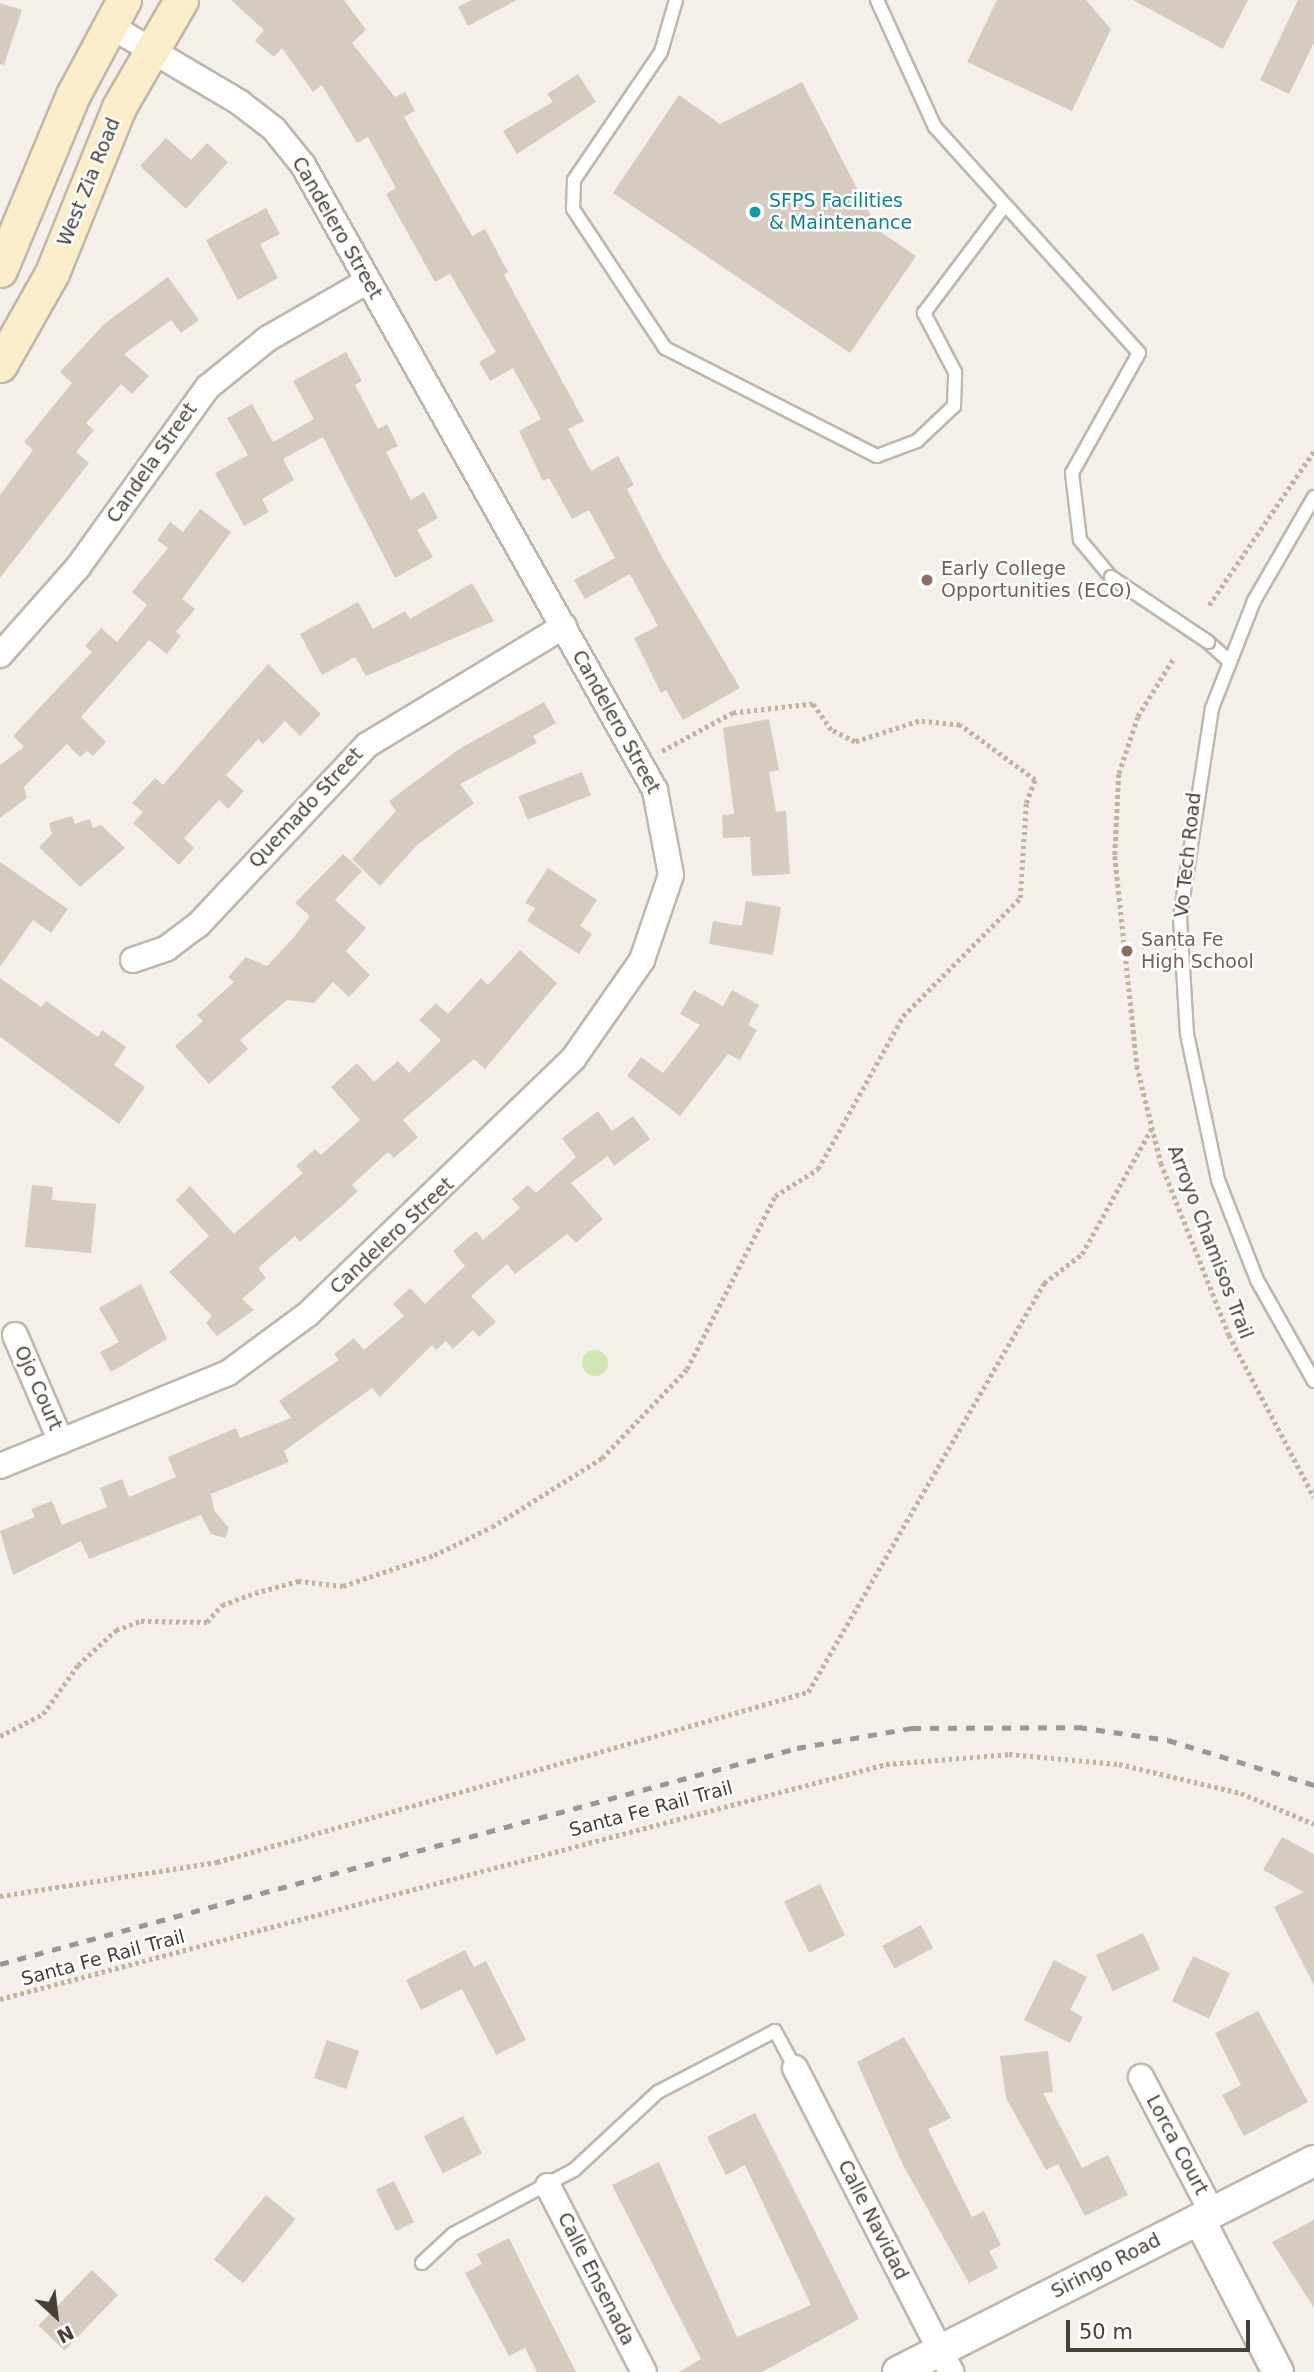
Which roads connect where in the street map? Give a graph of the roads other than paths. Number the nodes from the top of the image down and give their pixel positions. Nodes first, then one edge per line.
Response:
1 (181, 0) edge
2 (676, 0) edge
3 (877, 0) edge
4 (117, 13) edge
5 (150, 47) junction
6 (1005, 205) junction
7 (0, 270) edge
8 (368, 281) junction
9 (0, 365) edge
10 (1314, 496) edge
11 (564, 626) junction
12 (0, 655) edge
13 (1229, 661) junction
14 (133, 960) dead end
15 (15, 1335) dead end
16 (1314, 1381) edge
17 (61, 1441) junction
18 (0, 1466) edge
19 (795, 2068) joint
20 (1141, 2077) dead end
21 (1314, 2161) edge
22 (548, 2186) junction
23 (1206, 2215) junction
24 (422, 2263) dead end
25 (945, 2361) edge
26 (644, 2372) edge
27 (898, 2372) edge
28 (1278, 2372) edge

1 - 5 main road, West Zia Road
2 - 6 lane
3 - 6 lane
4 - 5 street, Candelero Street
4 - 7 main road
5 - 8 street, Candelero Street
5 - 9 main road, West Zia Road
6 - 13 lane, bridge
8 - 11 street, Candelero Street
8 - 12 street, Candela Street
10 - 13 lane, Vo Tech Road
11 - 14 street, Quemado Street
11 - 17 street, Candelero Street
13 - 16 lane, Vo Tech Road
15 - 17 street, Ojo Court
17 - 18 street, Candelero Street
19 - 22 lane
19 - 25 street, Calle Navidad
20 - 23 street, Lorca Court
21 - 23 street, Siringo Road
22 - 24 lane
22 - 26 street, Calle Ensenada
23 - 25 street, Siringo Road
23 - 28 street
25 - 27 street, Siringo Road

